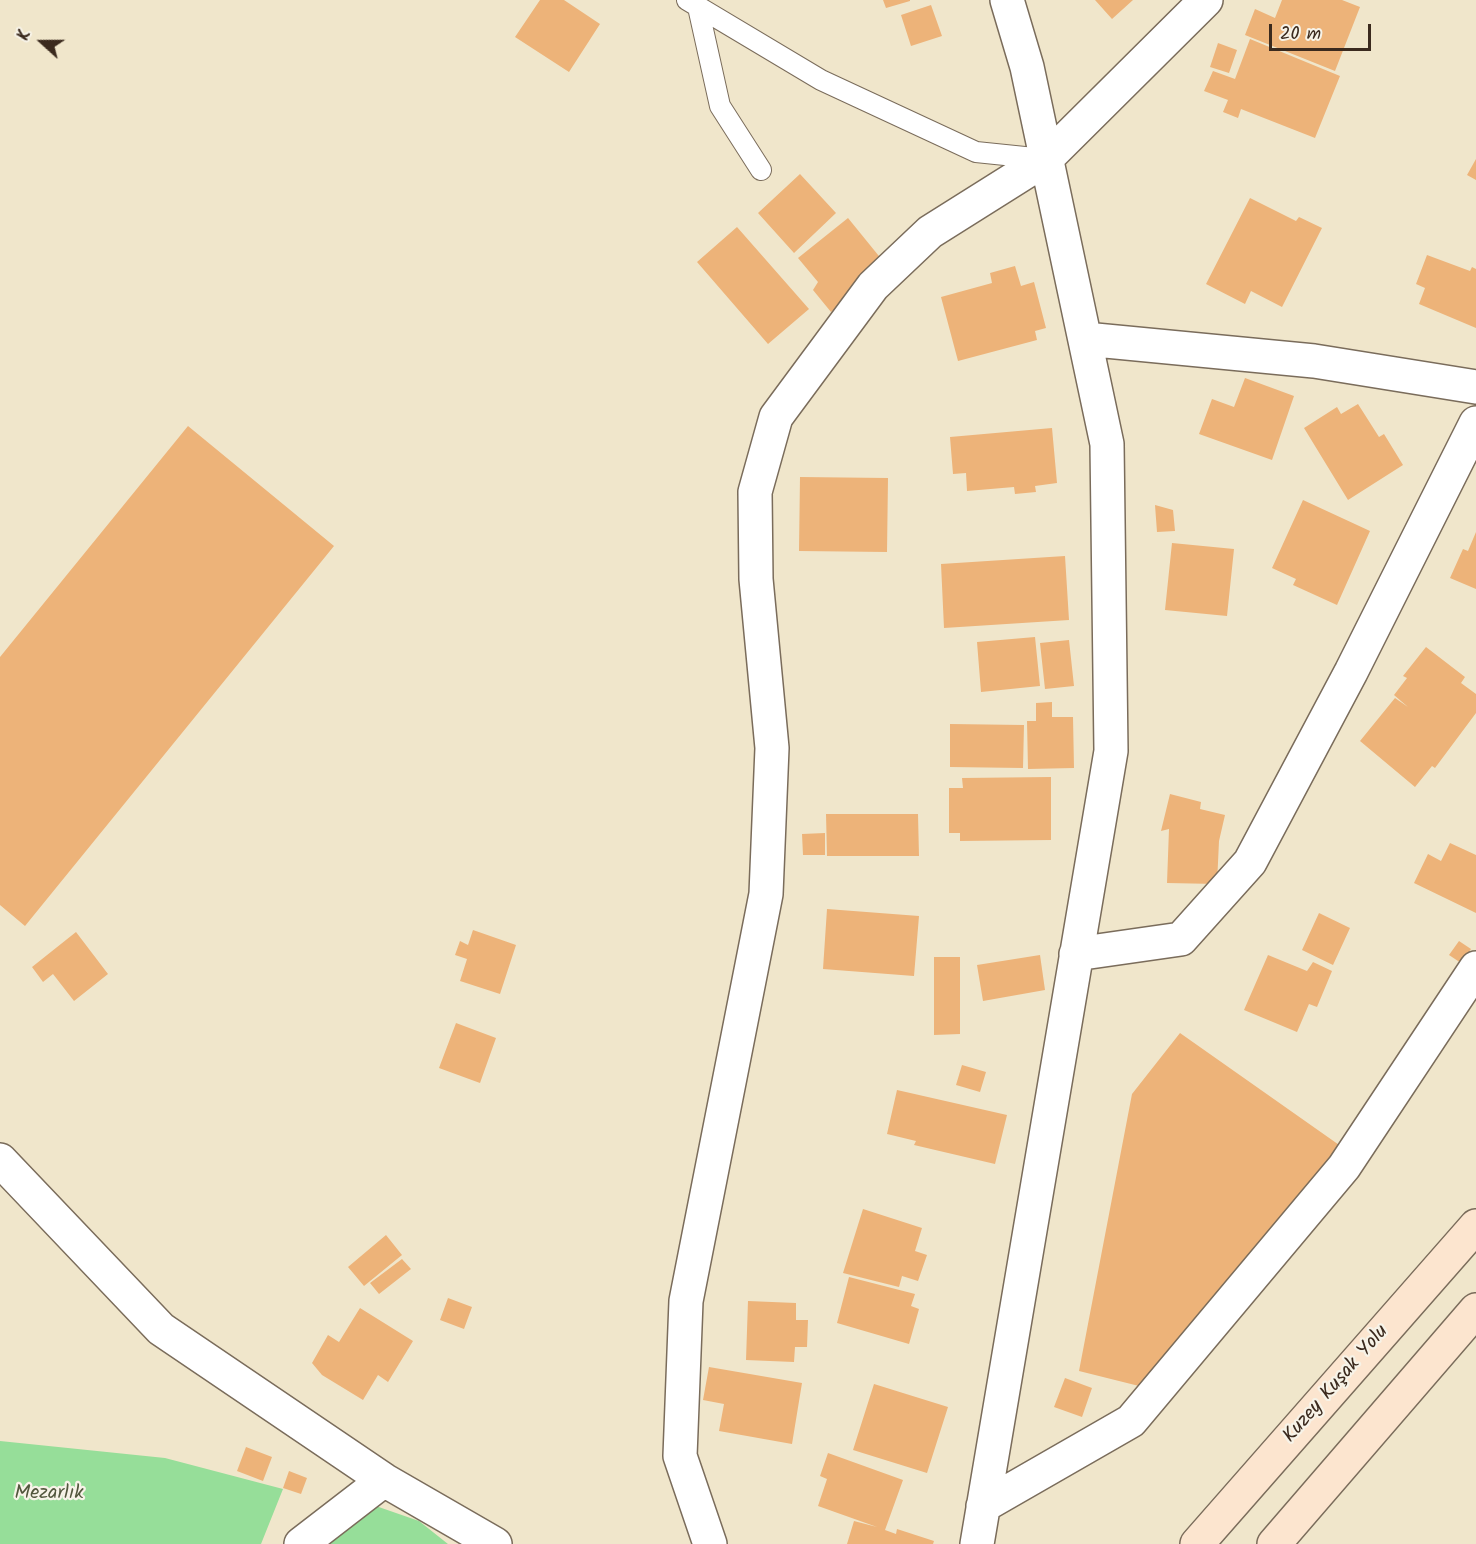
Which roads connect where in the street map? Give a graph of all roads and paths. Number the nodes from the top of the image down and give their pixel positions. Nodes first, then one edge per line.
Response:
1 (1007, 0) edge
2 (1206, 0) edge
3 (693, 4) edge
4 (1047, 159) junction
5 (761, 170) dead end
6 (1085, 339) junction
7 (1476, 387) edge
8 (1476, 423) edge
9 (1076, 954) junction
10 (1476, 968) edge
11 (0, 1160) edge
12 (1476, 1226) edge
13 (1476, 1310) edge
14 (384, 1480) junction
15 (983, 1506) junction
16 (301, 1544) edge
17 (495, 1544) edge
18 (710, 1544) edge
19 (977, 1544) edge
20 (1197, 1544) edge
21 (1274, 1544) edge

1 - 4 street
2 - 4 street
3 - 4 lane
3 - 5 lane
4 - 6 street
4 - 18 street
6 - 7 street
6 - 9 street
8 - 9 street
9 - 15 street
10 - 15 street
11 - 14 street
12 - 20 main road, Kuzey Kuşak Yolu
13 - 21 main road
14 - 16 street
14 - 17 street
15 - 19 street

